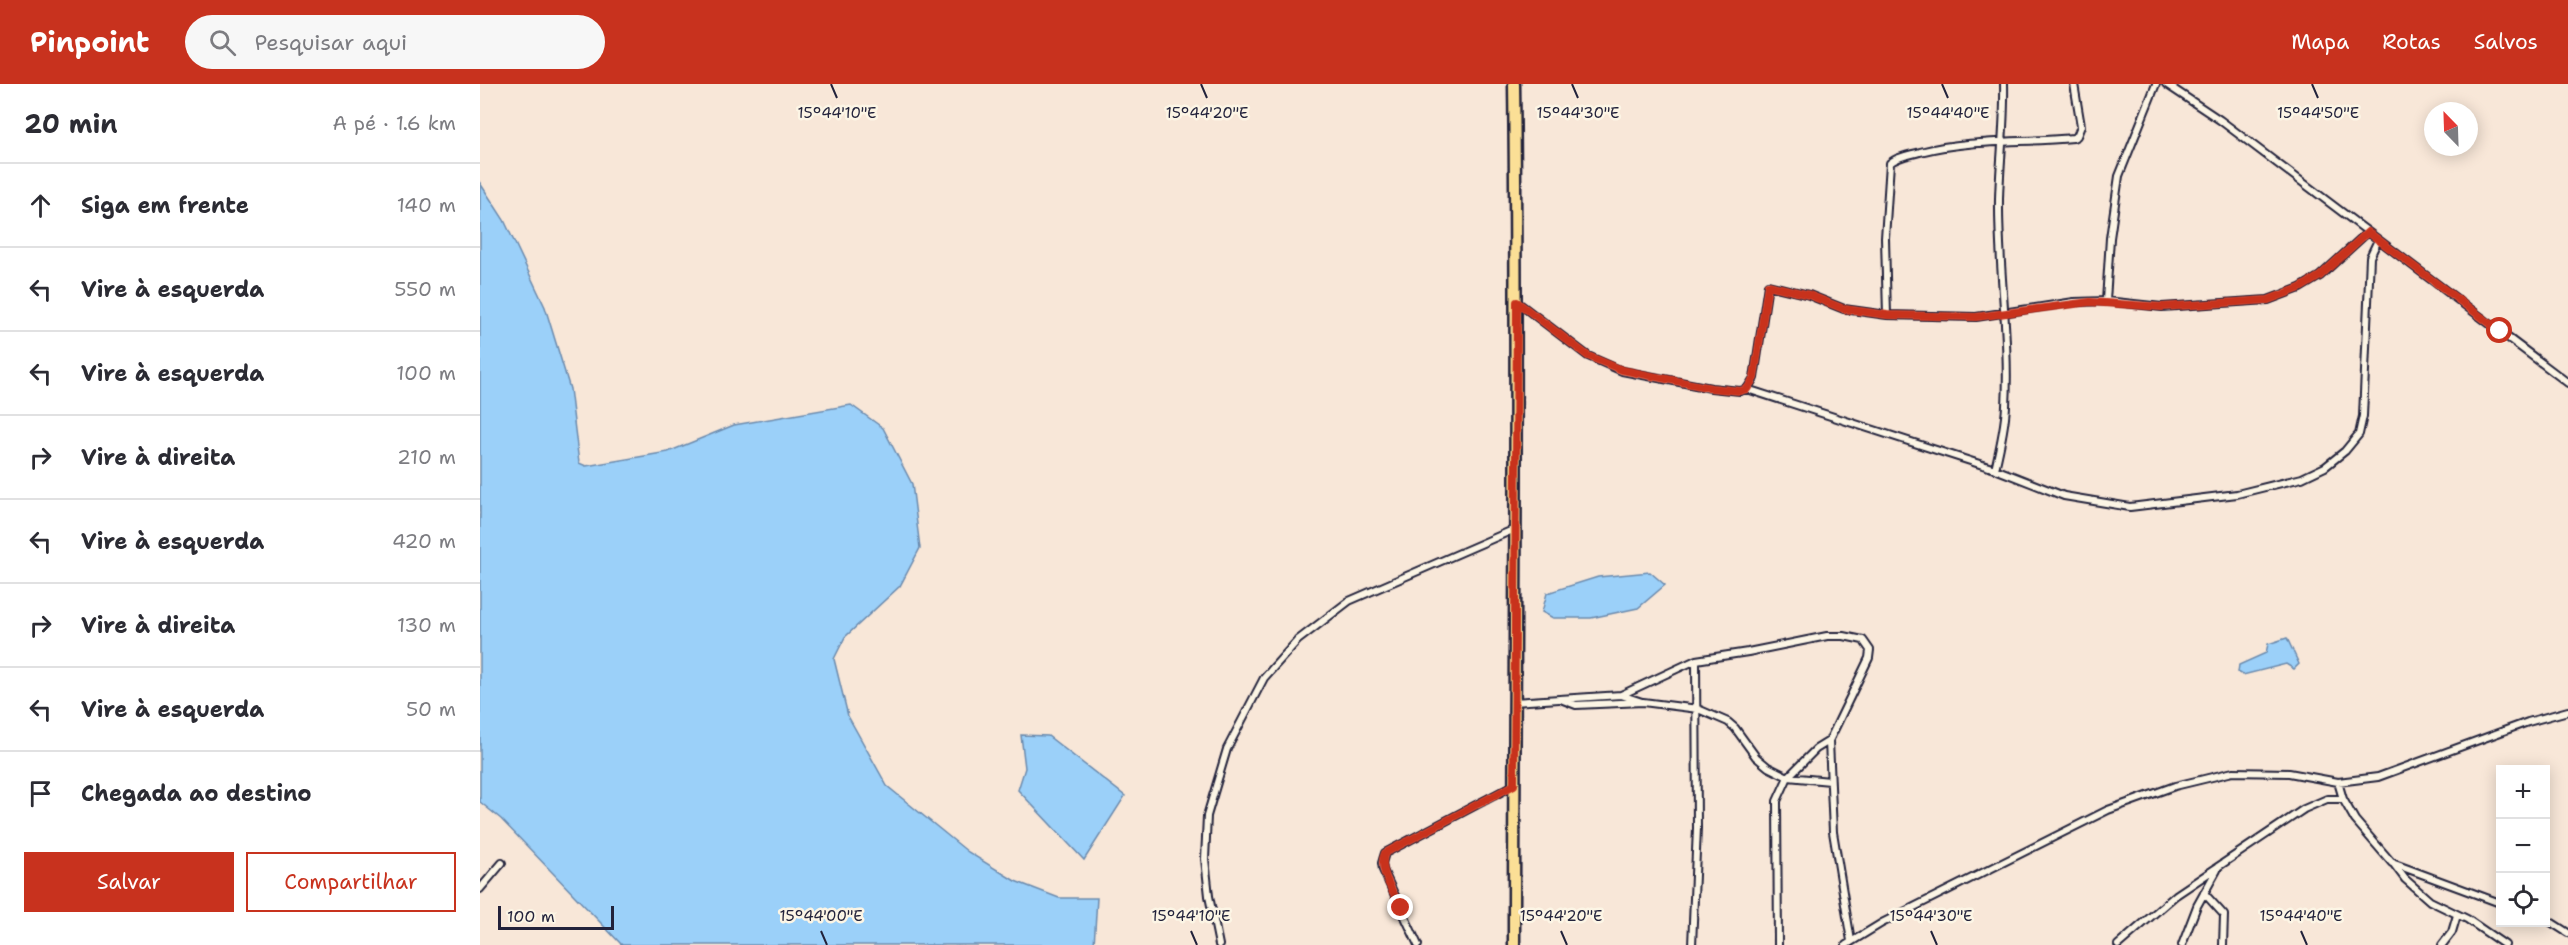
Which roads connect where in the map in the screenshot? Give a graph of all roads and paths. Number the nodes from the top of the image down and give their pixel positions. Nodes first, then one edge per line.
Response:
1 (1514, 84) edge
2 (2004, 84) edge
3 (2074, 84) edge
4 (2156, 84) edge
5 (2166, 84) edge
6 (2003, 140) junction
7 (2368, 232) junction
8 (2378, 240) junction
9 (2106, 301) junction
10 (1517, 302) junction
11 (2005, 312) junction
12 (1887, 315) junction
13 (2568, 383) edge
14 (1747, 389) junction
15 (1995, 469) junction
16 (1515, 529) junction
17 (1696, 660) junction
18 (1621, 695) junction
19 (1563, 700) junction
20 (1513, 702) junction
21 (1642, 702) junction
22 (1698, 709) junction
23 (2568, 711) edge
24 (1829, 741) junction
25 (1788, 777) junction
26 (1830, 781) junction
27 (2338, 782) junction
28 (1514, 785) junction
29 (2343, 799) junction
30 (2392, 863) junction
31 (502, 864) dead end
32 (2219, 867) junction
33 (480, 889) edge
34 (2204, 893) junction
35 (2496, 902) edge
36 (2457, 915) junction
37 (2550, 922) edge
38 (2568, 933) edge
39 (1849, 943) edge
40 (1219, 945) edge
41 (1418, 945) edge
42 (1514, 945) edge
43 (1692, 945) edge
44 (1778, 945) edge
45 (2118, 945) edge
46 (2182, 945) edge
47 (2223, 945) edge
48 (2442, 945) edge
49 (2505, 945) edge

1 - 10 main road
2 - 6 street
3 - 6 street
4 - 9 street
5 - 7 street
6 - 11 street
6 - 12 street
7 - 8 street
7 - 9 street
8 - 13 street
8 - 15 street
9 - 11 street
10 - 14 street
10 - 16 main road
11 - 12 street
11 - 15 street
12 - 14 street
14 - 15 street
16 - 20 main road
16 - 40 street
17 - 18 street
17 - 22 street
17 - 24 street
18 - 19 street
18 - 21 street
19 - 20 street
19 - 21 street
20 - 28 main road
21 - 22 street
22 - 25 street
22 - 43 street
23 - 27 street
24 - 25 street
24 - 26 street
25 - 26 street
25 - 44 street
26 - 39 street
27 - 29 street
27 - 39 street
28 - 41 street
28 - 42 main road
29 - 30 street
29 - 32 street
30 - 35 street
30 - 36 street
31 - 33 street
32 - 34 street
32 - 45 street
34 - 46 street
34 - 47 street
36 - 48 street
36 - 49 street
37 - 38 street

